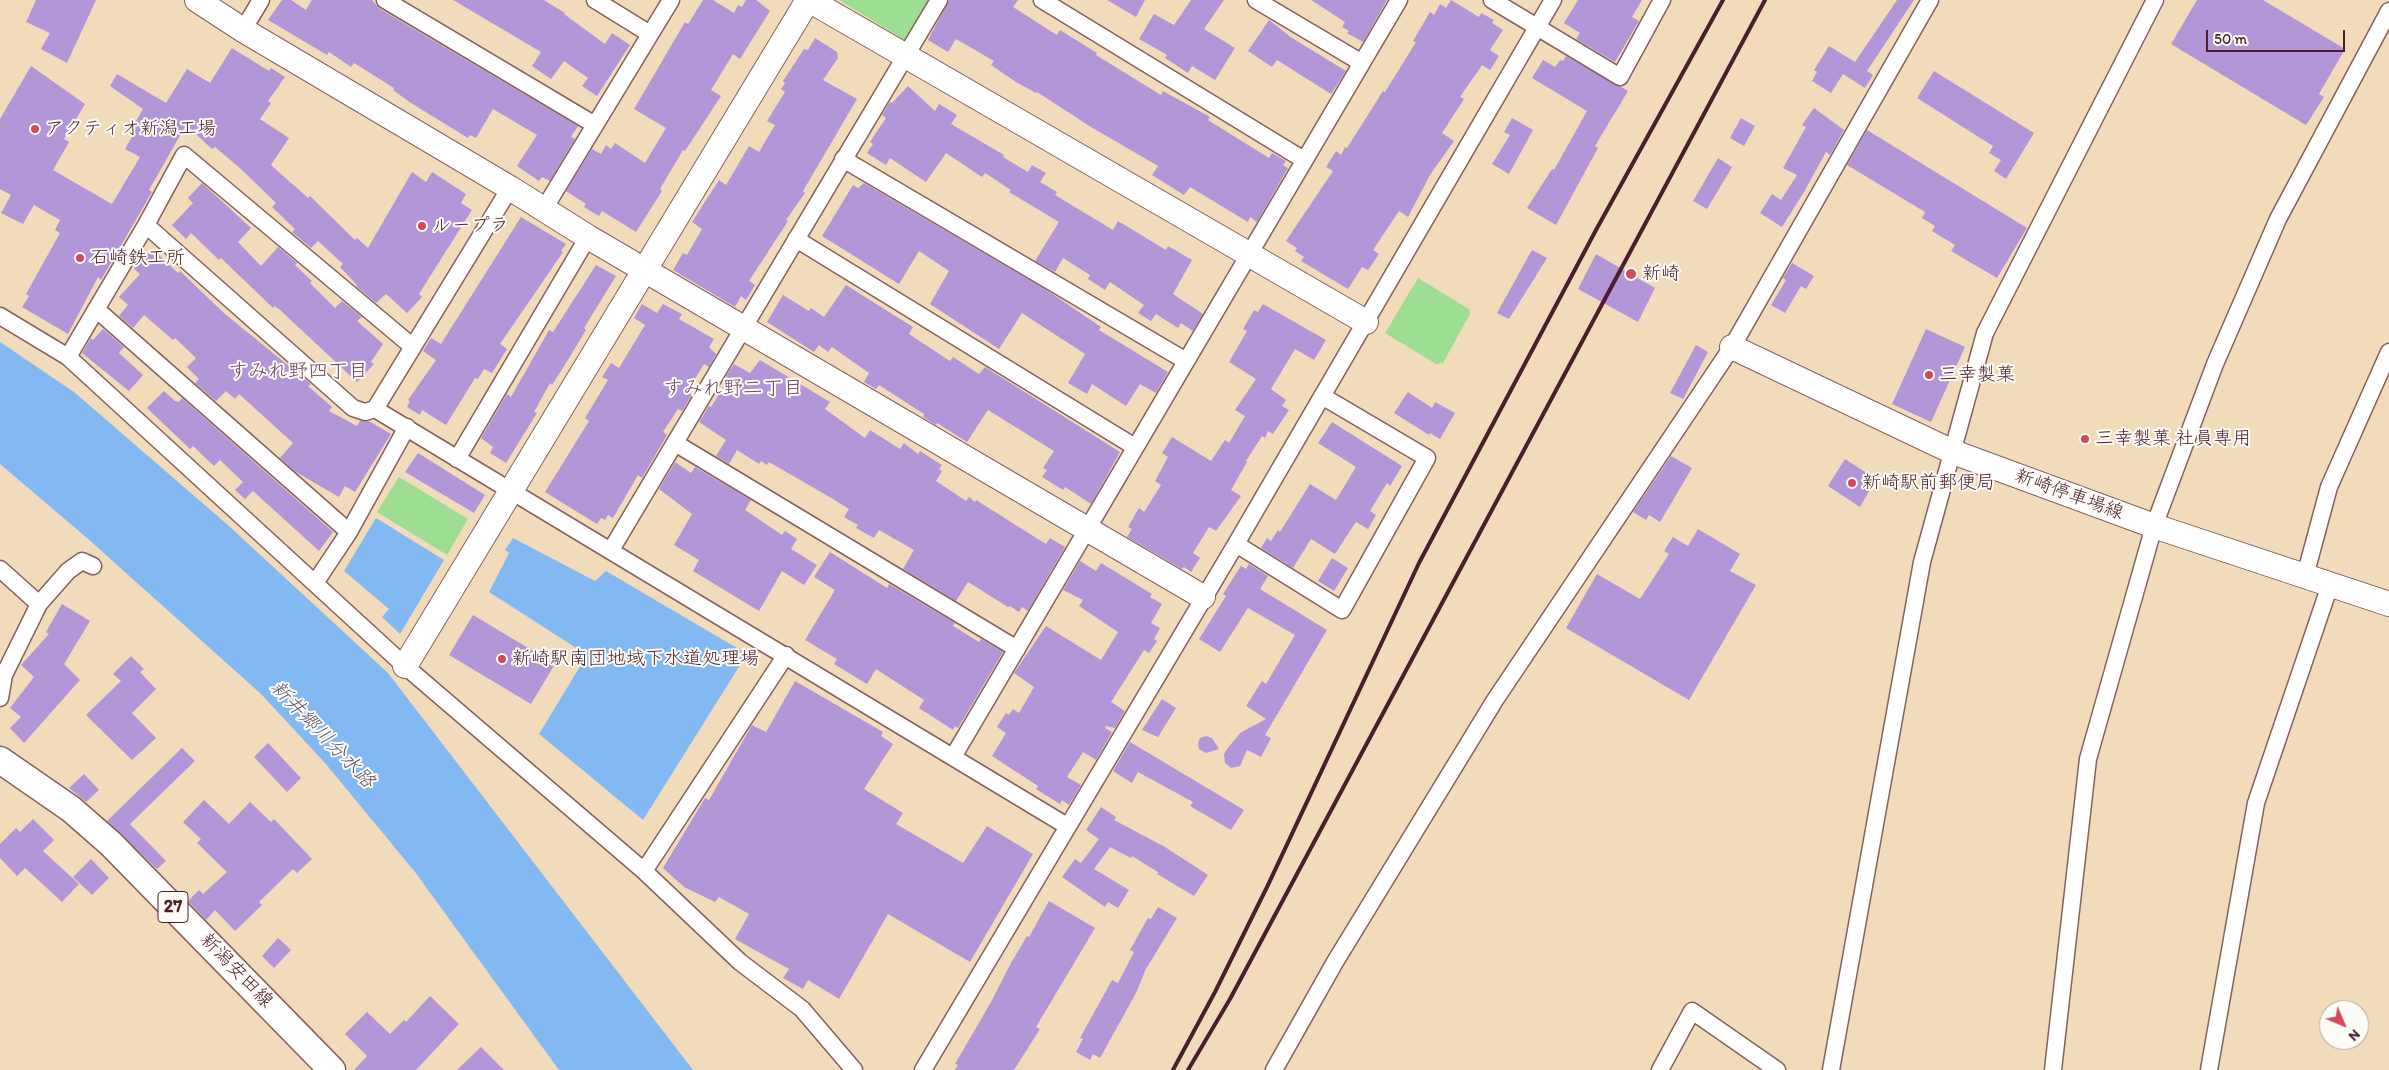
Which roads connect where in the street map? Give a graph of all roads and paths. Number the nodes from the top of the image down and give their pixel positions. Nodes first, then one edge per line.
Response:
1 (197, 0) edge
2 (261, 0) edge
3 (385, 0) edge
4 (594, 0) edge
5 (670, 0) edge
6 (809, 0) edge
7 (939, 0) edge
8 (1042, 0) edge
9 (1256, 0) edge
10 (1398, 0) edge
11 (1492, 0) edge
12 (1553, 0) edge
13 (1662, 0) edge
14 (1930, 0) edge
15 (2154, 0) edge
16 (2389, 11) edge
17 (1537, 27) junction
18 (243, 30) junction
19 (650, 34) junction
20 (905, 55) junction
21 (1362, 63) junction
22 (596, 125) junction
23 (843, 159) junction
24 (1304, 160) junction
25 (510, 188) junction
26 (544, 209) junction
27 (146, 225) junction
28 (588, 237) junction
29 (796, 240) junction
30 (1249, 254) junction
31 (645, 270) junction
32 (96, 309) junction
33 (0, 316) edge
34 (1366, 322) junction
35 (743, 328) junction
36 (413, 347) junction
37 (1732, 347) junction
38 (2389, 352) edge
39 (68, 357) junction
40 (1186, 361) junction
41 (1322, 396) junction
42 (375, 409) junction
43 (407, 428) junction
44 (675, 443) junction
45 (1135, 447) junction
46 (1953, 452) junction
47 (456, 460) junction
48 (511, 492) junction
49 (2154, 526) junction
50 (1088, 528) junction
51 (349, 532) junction
52 (1236, 544) junction
53 (611, 550) junction
54 (93, 566) dead end
55 (0, 569) edge
56 (2306, 576) junction
57 (315, 584) junction
58 (2330, 585) junction
59 (1203, 597) junction
60 (40, 604) junction
61 (2389, 604) edge
62 (1017, 649) junction
63 (786, 656) junction
64 (405, 666) junction
65 (0, 698) edge
66 (953, 757) junction
67 (0, 760) edge
68 (1067, 826) junction
69 (644, 871) junction
70 (332, 1070) edge
71 (854, 1070) edge
72 (924, 1070) edge
73 (1274, 1070) edge
74 (1660, 1070) edge
75 (1778, 1070) edge
76 (1831, 1070) edge
77 (2053, 1070) edge
78 (2209, 1070) edge

1 - 18 street
2 - 18 street
3 - 22 street
4 - 19 street
5 - 19 street
6 - 20 street
6 - 31 street
7 - 20 street
8 - 24 street
9 - 21 street
10 - 21 street
11 - 17 street
12 - 17 street
13 - 17 street
14 - 37 street
15 - 46 street
16 - 49 street
17 - 34 street
18 - 25 street
19 - 22 street
20 - 23 street
20 - 30 street
21 - 24 street
22 - 26 street
23 - 29 street
23 - 40 street
24 - 30 street
25 - 26 street
25 - 36 street
26 - 28 street
27 - 32 street
27 - 36 street
27 - 42 street
28 - 31 street
28 - 47 street
29 - 35 street
29 - 45 street
30 - 34 street
30 - 40 street
31 - 35 street
31 - 48 street
32 - 39 street
32 - 51 street
33 - 39 street
34 - 41 street
35 - 44 street
35 - 50 street
36 - 42 street
37 - 46 street, 新崎停車場線
37 - 73 street
38 - 56 street
39 - 57 street
40 - 45 street
41 - 52 street
41 - 52 street
42 - 43 street
43 - 47 street
43 - 51 street
44 - 53 street
44 - 62 street
45 - 50 street
46 - 49 street, 新崎停車場線
46 - 76 street
47 - 48 street
48 - 53 street
48 - 64 street
49 - 56 street, 新崎停車場線
49 - 77 street
50 - 59 street
50 - 62 street
51 - 57 street
52 - 59 street
53 - 63 street
54 - 60 street
55 - 60 street
56 - 58 street, 新崎停車場線
57 - 64 street
58 - 61 street, 新崎停車場線
58 - 78 street
59 - 68 street
60 - 65 street
62 - 66 street
63 - 66 street
63 - 69 street
64 - 69 street
66 - 68 street
67 - 70 main road, 新潟安田線 / 27
68 - 72 street
69 - 71 street
74 - 75 street

